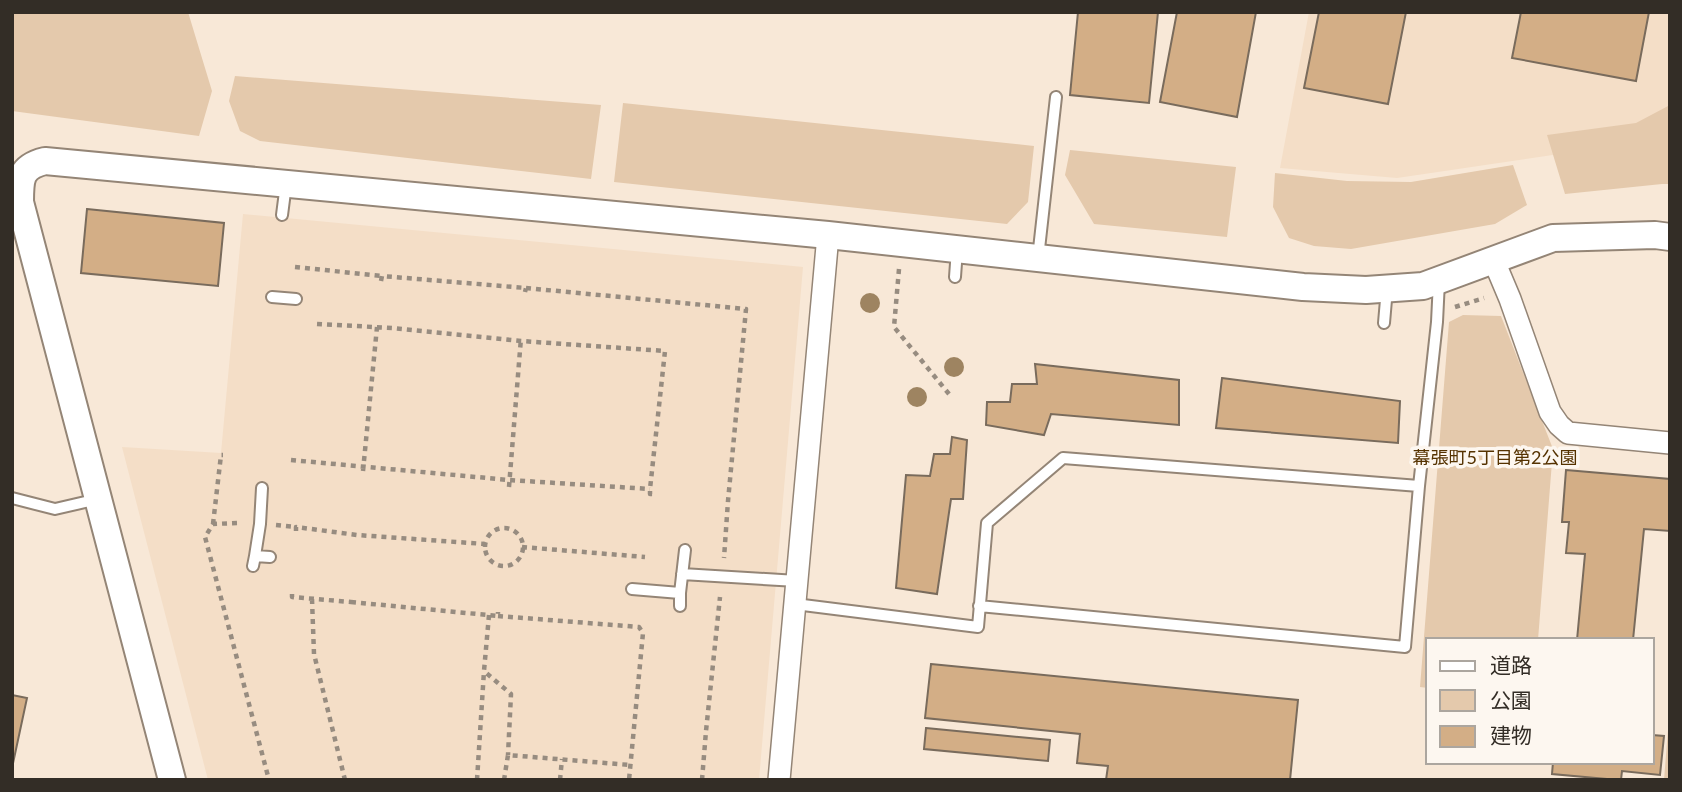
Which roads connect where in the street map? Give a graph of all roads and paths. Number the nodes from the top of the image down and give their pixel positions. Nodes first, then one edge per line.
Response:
1 (1056, 97) dead end
2 (286, 184) junction
3 (282, 215) dead end
4 (828, 235) junction
5 (1670, 237) edge
6 (957, 249) junction
7 (1038, 258) junction
8 (900, 261) dead end
9 (1494, 261) junction
10 (295, 267) dead end
11 (955, 277) dead end
12 (1439, 280) junction
13 (1387, 288) junction
14 (272, 297) dead end
15 (1488, 297) dead end
16 (296, 299) dead end
17 (1451, 308) dead end
18 (1384, 323) dead end
19 (317, 324) dead end
20 (377, 327) junction
21 (521, 340) junction
22 (949, 394) dead end
23 (1670, 443) edge
24 (223, 455) dead end
25 (291, 460) dead end
26 (364, 469) junction
27 (509, 480) junction
28 (1419, 486) junction
29 (509, 487) dead end
30 (262, 488) dead end
31 (650, 489) junction
32 (655, 494) dead end
33 (12, 498) edge
34 (98, 499) junction
35 (237, 523) dead end
36 (213, 524) junction
37 (273, 524) dead end
38 (485, 544) junction
39 (522, 547) junction
40 (685, 550) dead end
41 (270, 557) dead end
42 (645, 557) dead end
43 (723, 565) dead end
44 (682, 574) junction
45 (797, 581) junction
46 (632, 589) dead end
47 (680, 593) junction
48 (292, 594) dead end
49 (720, 597) dead end
50 (312, 599) junction
51 (795, 604) junction
52 (680, 606) dead end
53 (979, 606) junction
54 (489, 615) junction
55 (484, 671) junction
56 (508, 755) junction
57 (562, 759) junction
58 (630, 765) junction
59 (172, 780) edge
60 (268, 780) edge
61 (345, 780) edge
62 (477, 780) edge
63 (504, 780) edge
64 (560, 780) edge
65 (629, 780) edge
66 (702, 780) edge
67 (779, 780) edge

1 - 7 lane
2 - 3 lane
2 - 4 street
2 - 34 street
4 - 6 street
4 - 45 street
5 - 9 street
6 - 7 street
6 - 11 lane
7 - 13 street
8 - 22 path
9 - 12 street
9 - 23 street
10 - 43 path
12 - 13 street
12 - 28 lane
13 - 18 lane
14 - 16 lane
15 - 17 path
19 - 20 path
20 - 21 path
20 - 26 path
21 - 27 path
21 - 31 path
24 - 36 path
25 - 26 path
26 - 27 path
27 - 29 path
27 - 31 path
28 - 53 lane
28 - 53 lane
30 - 41 lane
31 - 32 path
33 - 34 lane
34 - 59 street
35 - 36 path
36 - 60 path
37 - 38 path
38 - 39 path
38 - 39 path
39 - 42 path
40 - 44 lane
44 - 45 lane
44 - 47 lane
45 - 51 street
46 - 47 lane
47 - 52 lane
48 - 50 path
49 - 66 path
50 - 54 path
50 - 61 path
51 - 53 lane
51 - 67 street
54 - 55 path
54 - 58 path
55 - 56 path
55 - 62 path
56 - 57 path
56 - 63 path
57 - 58 path
57 - 64 path
58 - 65 path

